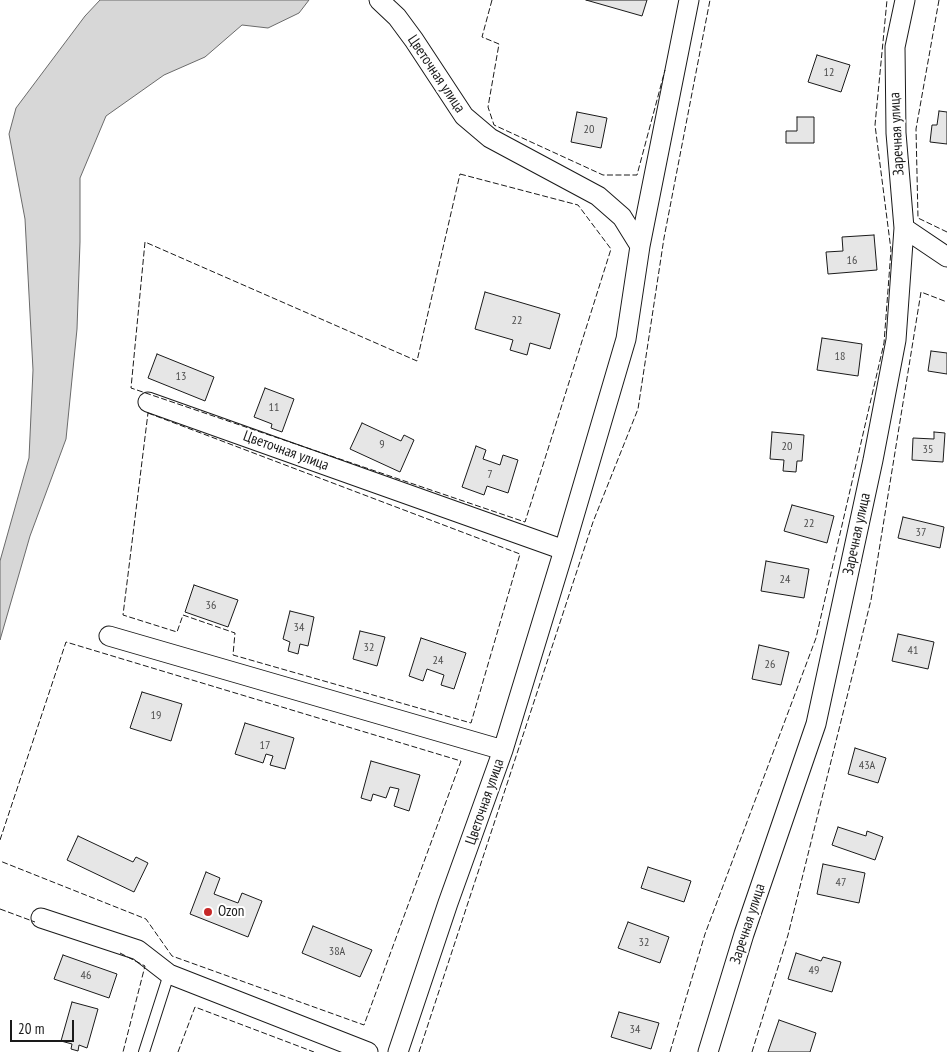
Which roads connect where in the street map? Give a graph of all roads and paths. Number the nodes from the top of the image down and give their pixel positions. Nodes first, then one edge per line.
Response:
1 (380, 0) edge
2 (689, 0) edge
3 (905, 0) edge
4 (904, 228) junction
5 (640, 246) junction
6 (947, 258) edge
7 (148, 402) dead end
8 (564, 550) junction
9 (109, 636) dead end
10 (503, 750) junction
11 (41, 918) dead end
12 (170, 974) junction
13 (144, 1052) edge
14 (368, 1052) edge
15 (398, 1052) edge
16 (708, 1052) edge

1 - 5 street, Цветочная улица
2 - 5 street, Цветочная улица
3 - 4 street, Заречная улица
4 - 6 street
4 - 16 street, Заречная улица
5 - 8 street, Цветочная улица
7 - 8 street, Цветочная улица
8 - 10 street, Цветочная улица
9 - 10 street
10 - 15 street, Цветочная улица
11 - 12 street
12 - 13 lane
12 - 14 street

